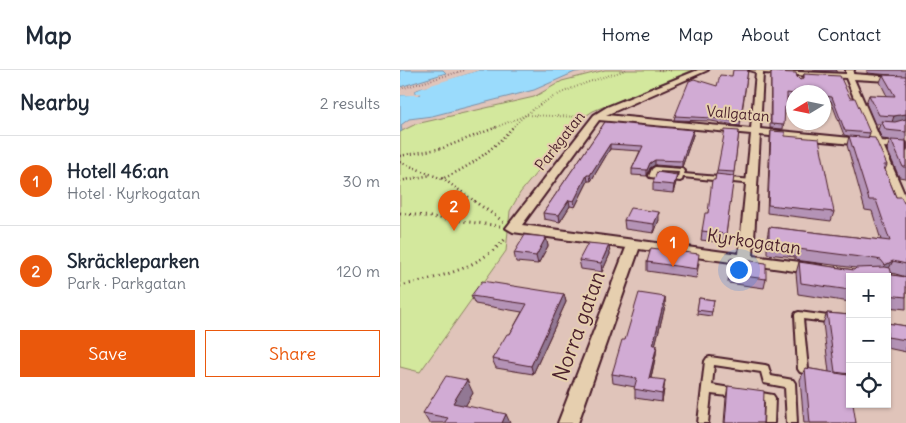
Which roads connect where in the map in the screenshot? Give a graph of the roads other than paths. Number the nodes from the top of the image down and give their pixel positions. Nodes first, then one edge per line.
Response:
1 (704, 70) edge
2 (753, 70) edge
3 (760, 70) edge
4 (850, 73) edge
5 (906, 80) edge
6 (597, 117) junction
7 (756, 131) junction
8 (877, 142) junction
9 (906, 146) edge
10 (681, 175) junction
11 (752, 182) junction
12 (906, 212) edge
13 (513, 228) joint
14 (634, 244) junction
15 (746, 260) junction
16 (833, 272) edge
17 (846, 321) edge
18 (803, 369) edge
19 (707, 389) junction
20 (568, 423) edge
21 (703, 423) edge
22 (770, 423) edge
23 (792, 423) edge

1 - 6 street, Parkgatan
2 - 3 street
3 - 4 street
3 - 7 street
4 - 5 street
4 - 8 street
6 - 7 street, Vallgatan
6 - 13 street, Parkgatan
7 - 8 street, Vallgatan
7 - 11 street
8 - 9 street, Vallgatan
8 - 12 street
10 - 10 lane
10 - 11 lane
11 - 15 street
13 - 14 street, Kyrkogatan
14 - 15 street, Kyrkogatan
14 - 20 street, Norra gatan
15 - 16 street, Kyrkogatan
17 - 18 lane
19 - 21 lane
19 - 22 lane
19 - 23 lane

